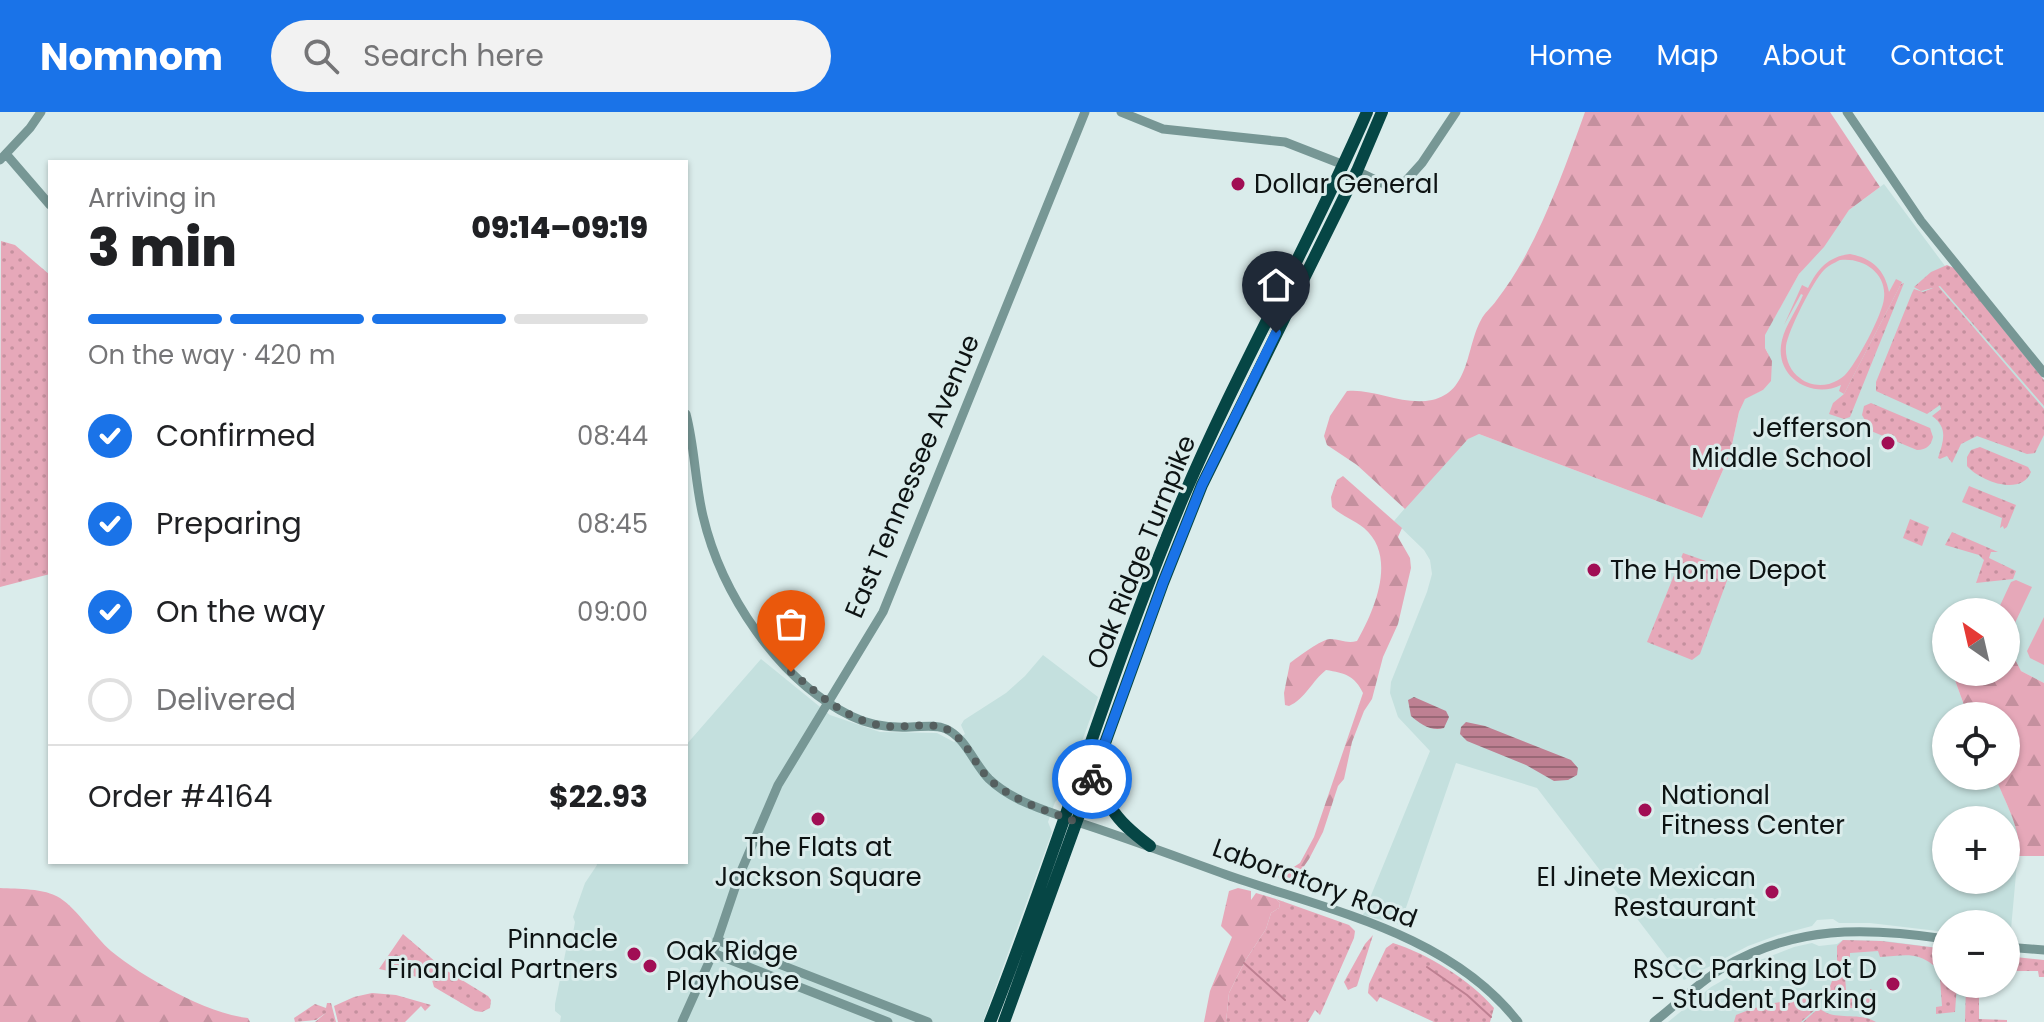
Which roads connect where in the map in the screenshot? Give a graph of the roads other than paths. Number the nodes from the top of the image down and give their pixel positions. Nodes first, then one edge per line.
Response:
1 (41, 112) edge
2 (51, 112) edge
3 (1085, 112) edge
4 (1121, 112) edge
5 (1367, 112) edge
6 (1382, 112) edge
7 (1456, 112) edge
8 (1851, 115) edge
9 (30, 128) junction
10 (3, 157) edge
11 (1344, 165) junction
12 (1357, 171) junction
13 (48, 203) edge
14 (2044, 373) edge
15 (1224, 409) junction
16 (1236, 414) junction
17 (688, 426) edge
18 (1151, 578) junction
19 (1163, 583) junction
20 (1113, 701) junction
21 (828, 702) junction
22 (1114, 717) junction
23 (1070, 820) junction
24 (1150, 846) junction
25 (1932, 937) edge
26 (717, 940) junction
27 (2020, 948) edge
28 (742, 949) junction
29 (2044, 950) edge
30 (713, 953) junction
31 (738, 963) junction
32 (783, 965) junction
33 (777, 978) junction
34 (870, 999) junction
35 (1508, 1010) junction
36 (866, 1013) junction
37 (924, 1021) edge
38 (682, 1022) edge
39 (888, 1022) edge
40 (990, 1022) edge
41 (1004, 1022) edge
42 (1518, 1022) edge
43 (1527, 1022) edge
44 (1654, 1022) edge

1 - 9 street
2 - 9 street
3 - 21 street, East Tennessee Avenue
4 - 11 street
5 - 11 highway, Oak Ridge Turnpike
6 - 12 highway, Oak Ridge Turnpike
7 - 12 street
8 - 14 street
9 - 10 street
10 - 13 street
11 - 12 highway
11 - 15 highway, Oak Ridge Turnpike
12 - 16 highway, Oak Ridge Turnpike
15 - 16 highway
15 - 18 highway, Oak Ridge Turnpike
16 - 19 highway, Oak Ridge Turnpike
17 - 21 street, Laboratory Road
18 - 19 highway
18 - 20 highway, Oak Ridge Turnpike
19 - 20 highway, Oak Ridge Turnpike
20 - 22 highway, Oak Ridge Turnpike
20 - 23 highway, Oak Ridge Turnpike
21 - 23 street, Laboratory Road
21 - 26 street, East Tennessee Avenue
22 - 23 highway, Oak Ridge Turnpike
22 - 24 highway
23 - 24 street, Laboratory Road
23 - 40 highway, Oak Ridge Turnpike
23 - 41 highway, Oak Ridge Turnpike
24 - 35 street, Laboratory Road
25 - 44 street
26 - 28 street
26 - 30 street, East Tennessee Avenue
27 - 29 street
28 - 31 street
28 - 32 street
30 - 31 street
30 - 38 street, East Tennessee Avenue
31 - 33 street
32 - 33 street
32 - 34 street
33 - 36 street
34 - 36 street
34 - 37 street
35 - 42 street, Laboratory Road
35 - 43 street
36 - 39 street

